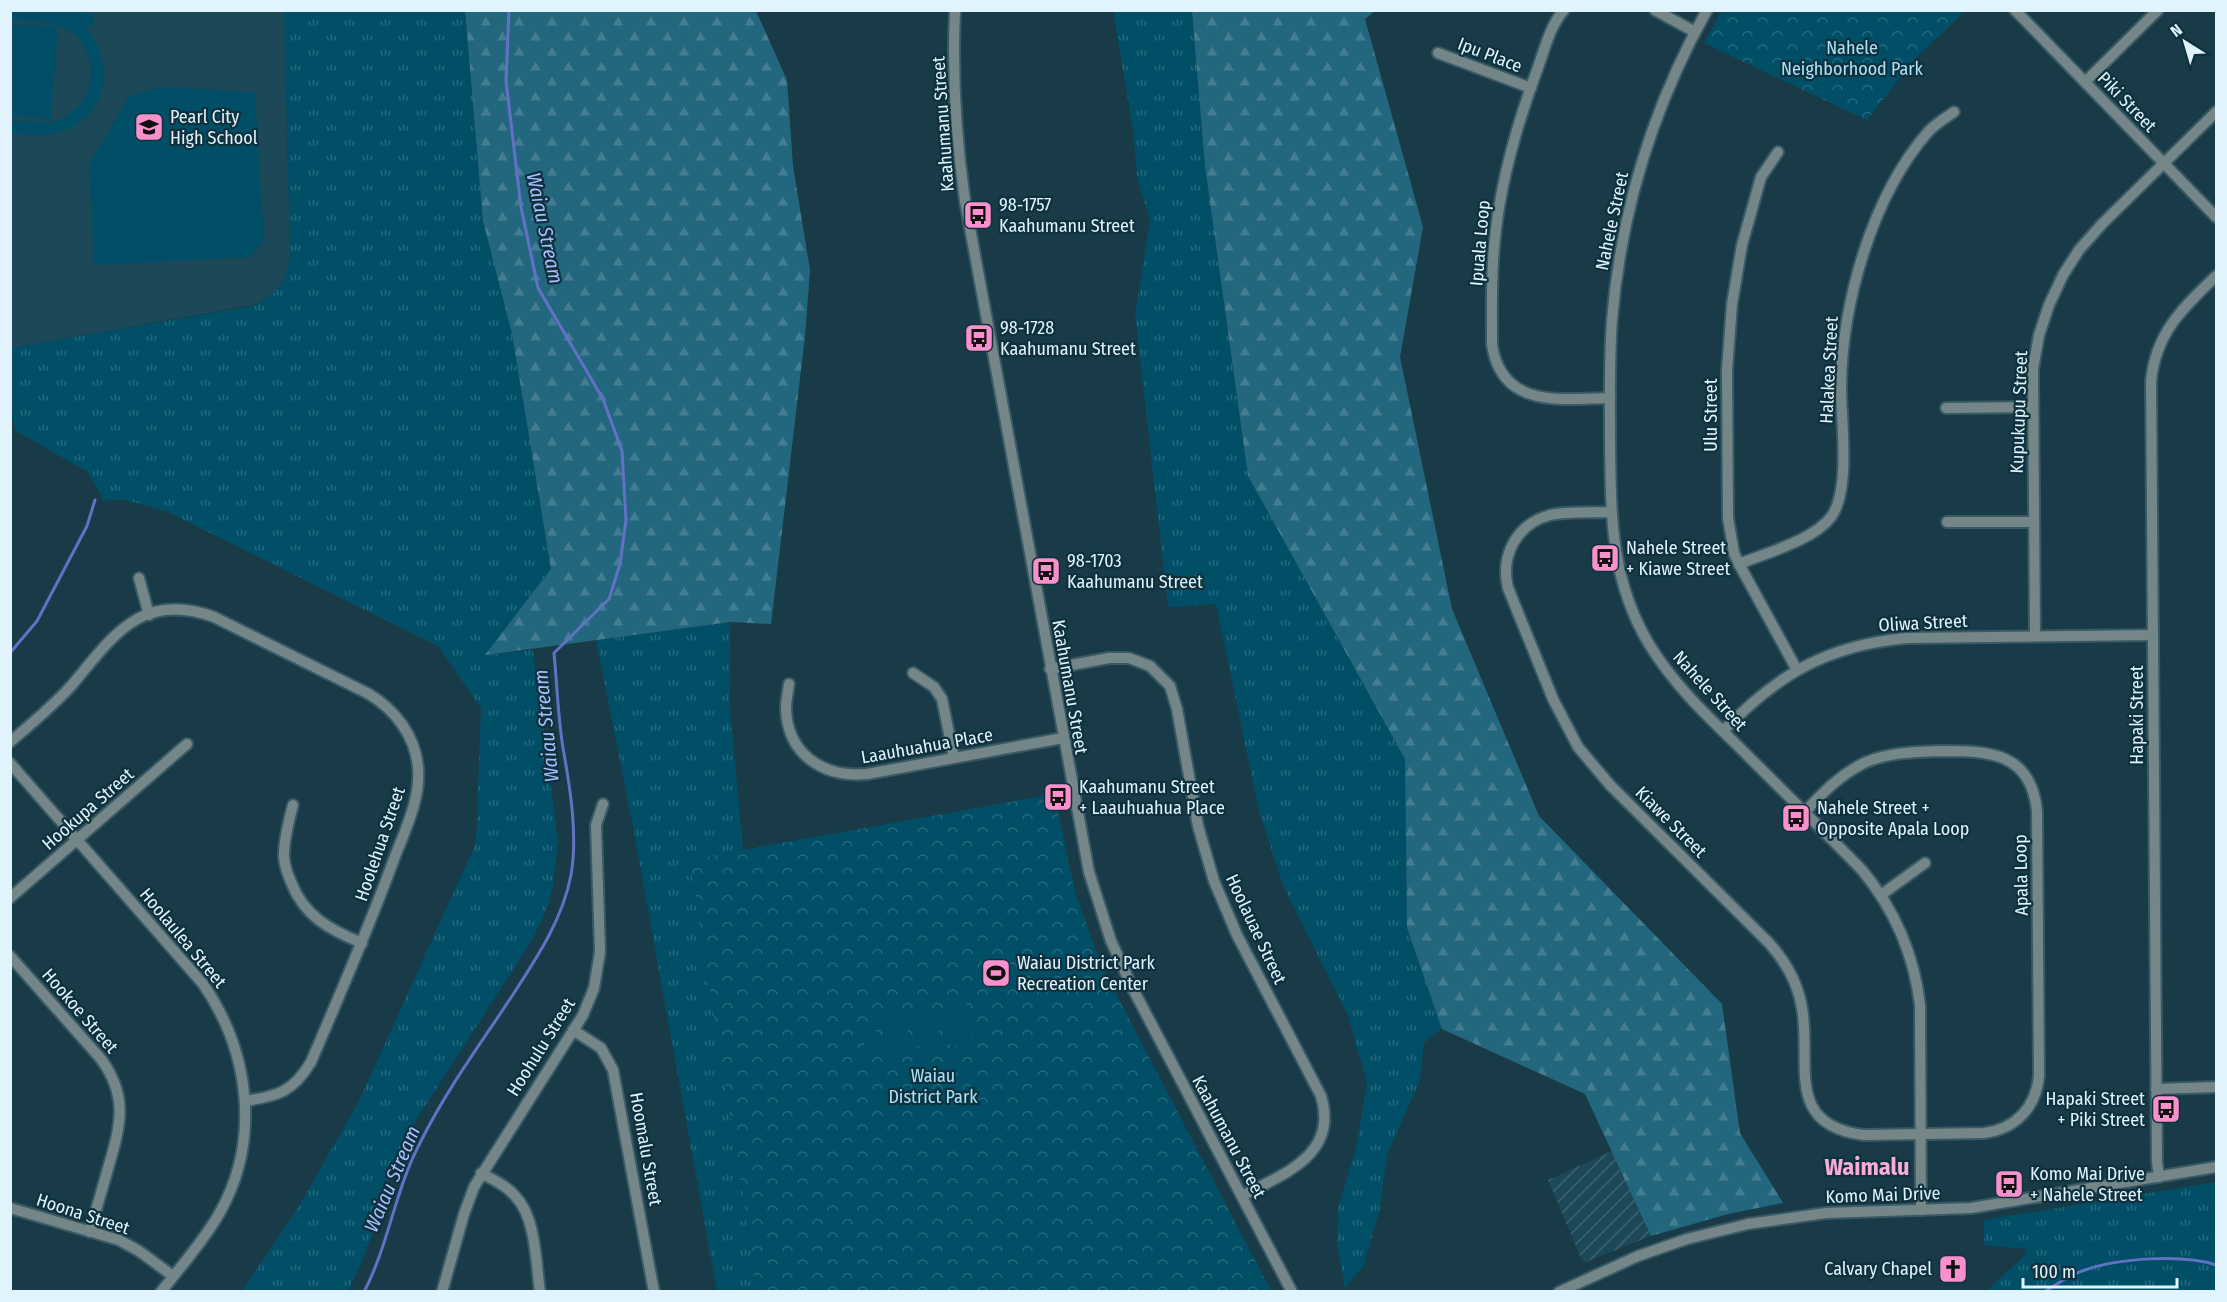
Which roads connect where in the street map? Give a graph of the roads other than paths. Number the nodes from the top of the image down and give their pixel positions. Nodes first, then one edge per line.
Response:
1 (955, 10) edge
2 (1564, 10) edge
3 (1655, 10) edge
4 (1707, 10) edge
5 (2015, 10) edge
6 (2158, 10) edge
7 (1695, 32) junction
8 (1438, 52) dead end
9 (2085, 82) junction
10 (1531, 88) junction
11 (1954, 112) dead end
12 (2217, 112) edge
13 (1778, 152) dead end
14 (2164, 164) junction
15 (2217, 217) edge
16 (2217, 276) edge
17 (1610, 398) junction
18 (2033, 407) junction
19 (1946, 408) dead end
20 (1611, 512) junction
21 (1947, 522) dead end
22 (2034, 522) junction
23 (1739, 564) junction
24 (139, 578) dead end
25 (149, 615) junction
26 (2153, 635) junction
27 (2035, 636) junction
28 (1050, 669) junction
29 (1797, 670) junction
30 (913, 673) dead end
31 (789, 684) dead end
32 (1723, 731) junction
33 (1063, 738) junction
34 (10, 742) edge
35 (187, 744) dead end
36 (954, 758) junction
37 (10, 763) edge
38 (603, 804) dead end
39 (293, 806) dead end
40 (1804, 813) junction
41 (77, 840) junction
42 (1924, 863) dead end
43 (1881, 895) junction
44 (10, 898) edge
45 (362, 944) junction
46 (10, 956) edge
47 (573, 1030) junction
48 (2217, 1087) edge
49 (2156, 1089) junction
50 (245, 1101) junction
51 (1922, 1134) junction
52 (2217, 1167) edge
53 (482, 1173) junction
54 (2159, 1177) junction
55 (1242, 1196) junction
56 (10, 1208) edge
57 (1922, 1210) junction
58 (90, 1232) junction
59 (173, 1276) junction
60 (161, 1292) edge
61 (442, 1292) edge
62 (540, 1292) edge
63 (654, 1292) edge
64 (1292, 1292) edge
65 (1559, 1292) edge

1 - 28 street, Kaahumanu Street
2 - 10 street, Ipuala Loop
3 - 7 street
4 - 7 street, Nahele Street
5 - 9 street, Piki Street
6 - 9 street
7 - 17 street, Nahele Street
8 - 10 street, Ipu Place
9 - 14 street, Piki Street
10 - 17 street, Ipuala Loop
11 - 23 street, Halakea Street
12 - 14 street, Kupukupu Street
13 - 23 street, Ulu Street
14 - 15 street, Piki Street
14 - 18 street, Kupukupu Street
16 - 26 street, Hapaki Street
17 - 20 street, Nahele Street
18 - 19 street
18 - 22 street, Kupukupu Street
20 - 32 street, Nahele Street
20 - 51 street, Kiawe Street
21 - 22 street
22 - 27 street, Kupukupu Street
23 - 29 street, Ulu Street
24 - 25 street
25 - 34 street, Hoolehua Street
25 - 45 street, Hoolehua Street
26 - 27 street, Oliwa Street
26 - 49 street, Hapaki Street
27 - 29 street, Oliwa Street
28 - 33 street, Kaahumanu Street
28 - 55 street, Hoolauae Street
29 - 32 street, Oliwa Street
30 - 36 street
31 - 36 street, Laauhuahua Place
32 - 40 street, Nahele Street
33 - 36 street, Laauhuahua Place
33 - 55 street, Kaahumanu Street
35 - 41 street, Hookupa Street
37 - 41 street, Hoolaulea Street
38 - 47 street, Hoohulu Street
39 - 45 street
40 - 43 street, Nahele Street
40 - 51 street, Apala Loop
41 - 44 street, Hookupa Street
41 - 50 street, Hoolaulea Street
42 - 43 street
43 - 51 street, Nahele Street
45 - 50 street, Hoolehua Street
46 - 58 street, Hookoe Street
47 - 53 street, Hoohulu Street
47 - 63 street, Hoomalu Street
48 - 49 street
49 - 54 street, Hapaki Street
50 - 59 street, Hoolaulea Street
51 - 57 street, Nahele Street
52 - 54 street, Komo Mai Drive
53 - 61 street, Hoohulu Street
53 - 62 street
54 - 57 street, Komo Mai Drive
55 - 64 street, Kaahumanu Street
56 - 58 street, Hoona Street
57 - 65 street, Komo Mai Drive
58 - 59 street, Hoona Street
59 - 60 street, Hoolaulea Street

